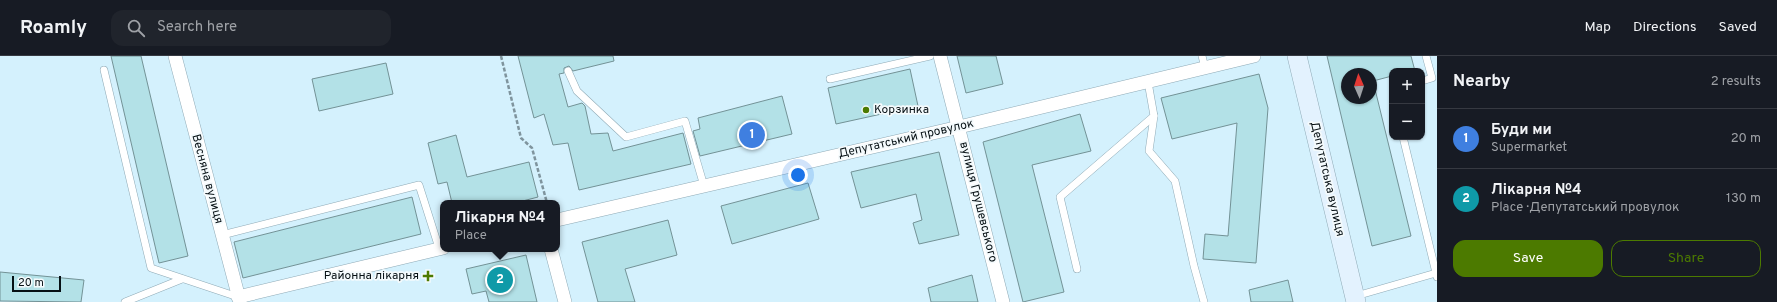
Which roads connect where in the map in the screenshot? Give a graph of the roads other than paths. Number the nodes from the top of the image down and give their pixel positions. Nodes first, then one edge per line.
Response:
1 (175, 56) edge
2 (930, 56) edge
3 (940, 56) edge
4 (1254, 56) edge
5 (1298, 56) edge
6 (1426, 56) edge
7 (1204, 62) edge
8 (104, 70) dead end
9 (568, 70) dead end
10 (830, 79) dead end
11 (1425, 80) edge
12 (1148, 82) junction
13 (1154, 116) junction
14 (959, 127) junction
15 (1404, 140) edge
16 (704, 186) junction
17 (560, 219) edge
18 (222, 235) junction
19 (440, 245) edge
20 (440, 248) edge
21 (553, 252) edge
22 (1077, 270) dead end
23 (1437, 275) edge
24 (182, 278) junction
25 (239, 299) edge
26 (1355, 299) edge
27 (125, 302) edge
28 (565, 302) edge
29 (1003, 302) edge
30 (1204, 302) edge

1 - 18 street, Весняна вулиця
2 - 10 lane
3 - 14 street, вулиця Грушевського
4 - 7 street, Депутатський провулок
5 - 26 street, Депутатська вулиця
6 - 11 lane
7 - 12 street, Депутатський провулок
8 - 24 lane
9 - 16 lane
12 - 13 lane
12 - 14 street, Депутатський провулок
13 - 22 lane
13 - 30 lane
14 - 16 street, Депутатський провулок
14 - 29 street, вулиця Грушевського
15 - 23 lane
16 - 17 street, Депутатський провулок
18 - 19 lane
18 - 25 street, Весняна вулиця
20 - 25 street
21 - 28 street
23 - 26 lane
24 - 25 lane
24 - 27 lane

